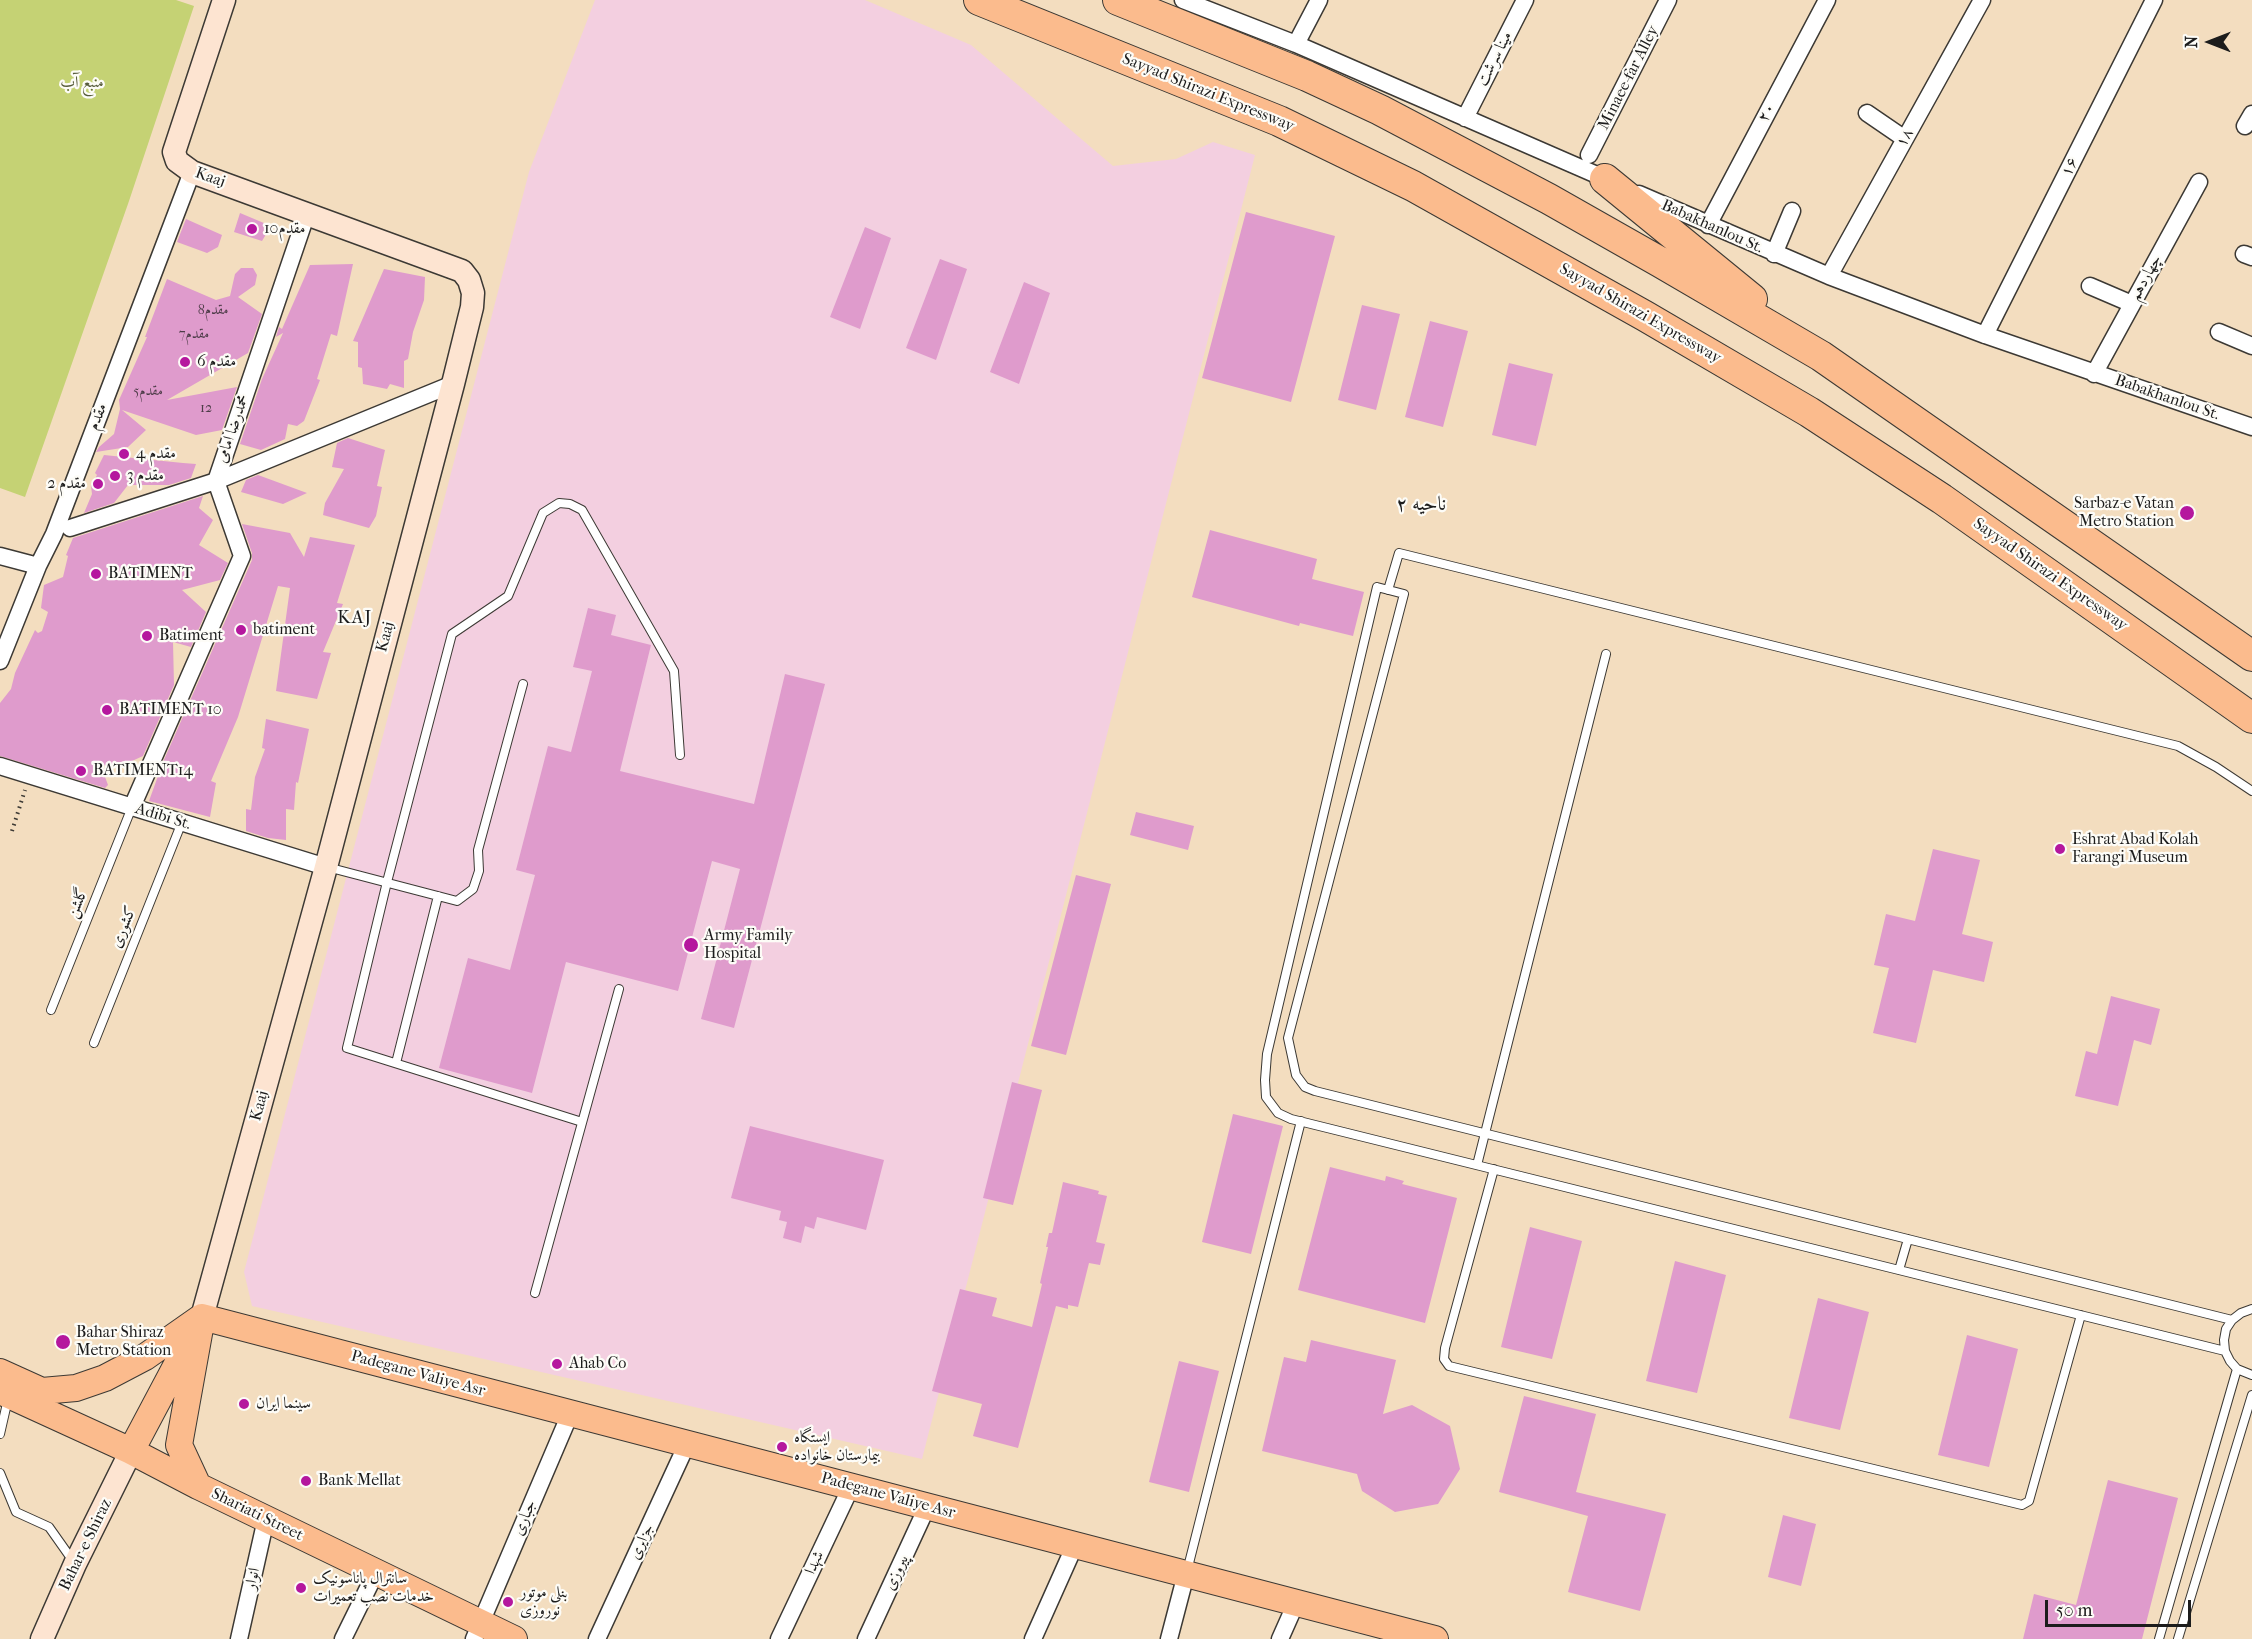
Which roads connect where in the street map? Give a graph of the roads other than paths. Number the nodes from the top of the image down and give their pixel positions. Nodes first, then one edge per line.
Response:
1 (224, 0) edge
2 (979, 0) edge
3 (1118, 0) edge
4 (1183, 0) edge
5 (1319, 0) edge
6 (1525, 0) edge
7 (1668, 0) edge
8 (1827, 0) edge
9 (1982, 0) edge
10 (2154, 0) edge
11 (1208, 4) edge
12 (1296, 44) junction
13 (1867, 113) dead end
14 (1465, 118) junction
15 (1905, 139) junction
16 (1597, 167) junction
17 (192, 172) junction
18 (2199, 182) dead end
19 (1792, 211) dead end
20 (308, 213) junction
21 (1707, 225) junction
22 (1774, 254) junction
23 (1829, 276) junction
24 (2090, 286) dead end
25 (2132, 304) junction
26 (2219, 333) dead end
27 (1985, 335) junction
28 (2252, 346) edge
29 (1821, 356) junction
30 (2094, 374) junction
31 (453, 384) junction
32 (2252, 427) edge
33 (216, 481) junction
34 (70, 528) dead end
35 (0, 556) edge
36 (38, 566) junction
37 (1388, 590) junction
38 (1606, 654) dead end
39 (2252, 656) edge
40 (0, 661) edge
41 (523, 684) dead end
42 (2252, 718) edge
43 (680, 755) dead end
44 (0, 766) edge
45 (2252, 791) edge
46 (132, 807) junction
47 (182, 822) junction
48 (326, 867) junction
49 (387, 882) junction
50 (438, 896) junction
51 (619, 989) dead end
52 (51, 1010) dead end
53 (94, 1043) dead end
54 (396, 1063) junction
55 (1301, 1121) junction
56 (582, 1122) junction
57 (1485, 1134) junction
58 (1477, 1165) junction
59 (1494, 1169) junction
60 (1908, 1239) junction
61 (1899, 1270) junction
62 (535, 1293) dead end
63 (2252, 1309) edge
64 (2081, 1315) junction
65 (202, 1317) junction
66 (2232, 1320) junction
67 (2225, 1351) junction
68 (2237, 1369) junction
69 (0, 1372) edge
70 (2252, 1375) edge
71 (13, 1391) edge
72 (2252, 1395) edge
73 (570, 1413) junction
74 (0, 1434) edge
75 (687, 1444) junction
76 (131, 1451) junction
77 (0, 1473) edge
78 (198, 1486) junction
79 (850, 1487) junction
80 (927, 1507) junction
81 (267, 1519) junction
82 (1075, 1545) junction
83 (75, 1564) junction
84 (376, 1572) junction
85 (1186, 1574) junction
86 (1296, 1603) junction
87 (476, 1631) edge
88 (42, 1639) edge
89 (239, 1639) edge
90 (343, 1639) edge
91 (513, 1639) edge
92 (597, 1639) edge
93 (779, 1639) edge
94 (866, 1639) edge
95 (1033, 1639) edge
96 (1169, 1639) edge
97 (1280, 1639) edge
98 (1435, 1639) edge
99 (2159, 1639) edge
100 (2178, 1639) edge

1 - 17 main road, Kaaj
2 - 42 highway, Sayyad Shirazi Expressway
3 - 29 highway
4 - 11 street, Babakhanlou St.
5 - 12 street
6 - 14 street, مینا سرشت
7 - 16 street, Minaee-far Alley
8 - 21 street, ۲۰
9 - 15 street, ۱۸
10 - 27 street, ۱۶
11 - 12 street, Babakhanlou St.
12 - 14 street, Babakhanlou St.
13 - 15 street
14 - 16 street, Babakhanlou St.
15 - 23 street, ۱۸
16 - 21 street, Babakhanlou St.
16 - 29 highway
17 - 20 main road, Kaaj
17 - 36 street, مقدم
18 - 25 street, چهاردهم
19 - 22 street
20 - 31 main road, Kaaj
20 - 33 street, محمدرضا امامی
21 - 22 street, Babakhanlou St.
22 - 23 street, Babakhanlou St.
23 - 27 street, Babakhanlou St.
24 - 25 street
25 - 30 street, چهاردهم
26 - 28 street
27 - 30 street, Babakhanlou St.
29 - 39 highway
30 - 32 street, Babakhanlou St.
31 - 33 street
31 - 48 main road, Kaaj
33 - 34 street
33 - 46 street, محمدرضا امامی
35 - 36 street
36 - 40 street, مقدم
37 - 45 lane
37 - 55 lane
37 - 57 lane
38 - 57 lane
41 - 50 lane
43 - 49 lane
44 - 46 street, Adibi St.
46 - 47 street, Adibi St.
46 - 52 lane, گلشن
47 - 48 street, Adibi St.
47 - 53 lane, کشوری
48 - 49 lane
48 - 65 main road, Kaaj
49 - 50 lane
49 - 54 lane
50 - 54 lane
51 - 56 lane
54 - 56 lane
55 - 58 lane
55 - 85 lane
56 - 62 lane
57 - 58 lane
57 - 60 lane
58 - 59 lane
59 - 61 lane
59 - 64 lane
60 - 61 lane
60 - 66 lane
61 - 64 lane
63 - 66 lane
64 - 67 lane
65 - 71 main road
65 - 73 main road, Padegane Valiye Asr
65 - 76 main road, Kaaj
65 - 78 main road
66 - 67 lane
67 - 68 lane
68 - 70 lane
68 - 99 lane
69 - 71 main road, Shariati Street
71 - 74 lane
71 - 76 main road, Shariati Street
72 - 100 lane
73 - 75 main road, Padegane Valiye Asr
73 - 87 street, جباری
75 - 79 main road, Padegane Valiye Asr
75 - 92 street, جزایری
76 - 78 main road, Shariati Street
76 - 83 main road, Bahar-e Shiraz
77 - 83 lane
78 - 81 main road, Shariati Street
79 - 80 main road, Padegane Valiye Asr
79 - 93 street, شهدا
80 - 82 main road, Padegane Valiye Asr
80 - 94 street, پیروزی
81 - 84 main road, Shariati Street
81 - 89 street, انوار
82 - 85 main road, Padegane Valiye Asr
82 - 95 street
83 - 88 main road, Bahar-e Shiraz
84 - 87 main road, Shariati Street
84 - 90 street
85 - 86 main road, Padegane Valiye Asr
85 - 96 street
86 - 97 street
86 - 98 main road, Padegane Valiye Asr
87 - 91 main road, Shariati Street

